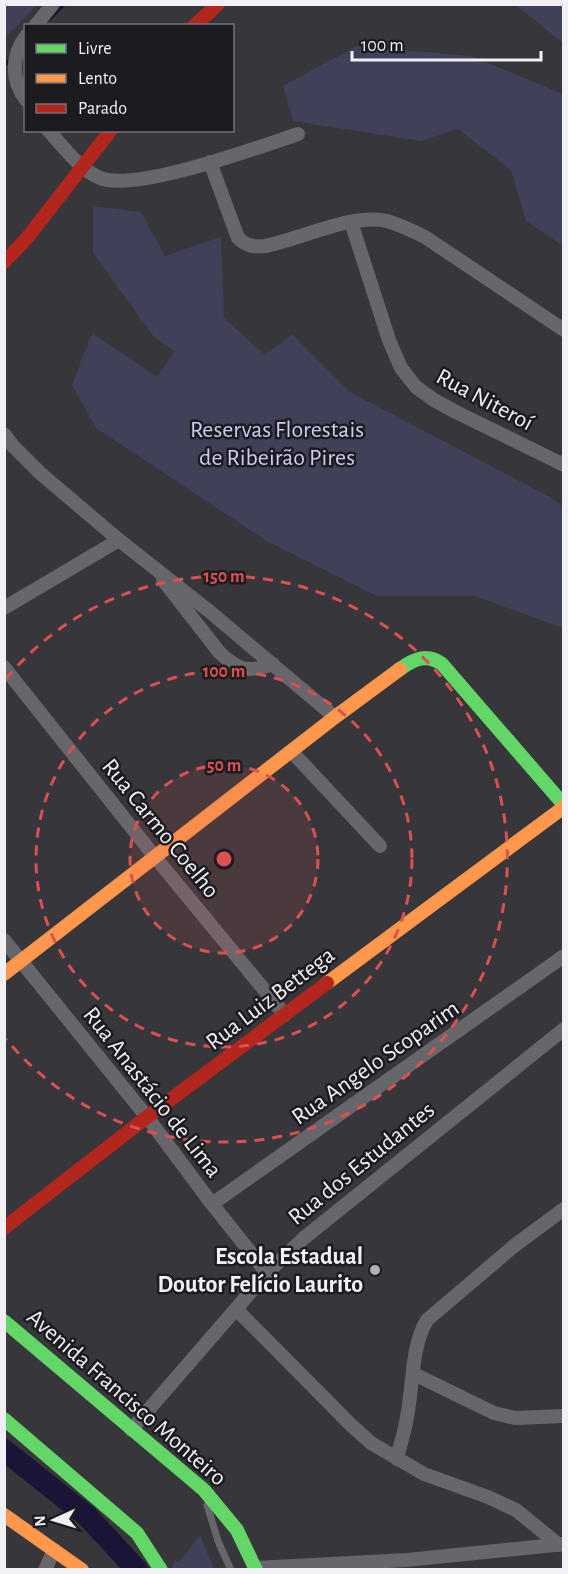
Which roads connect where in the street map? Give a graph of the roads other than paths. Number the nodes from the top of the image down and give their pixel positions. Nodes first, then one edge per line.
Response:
1 (53, 4) edge
2 (218, 4) edge
3 (37, 24) edge
4 (196, 24) edge
5 (24, 39) edge
6 (24, 97) edge
7 (50, 132) edge
8 (110, 132) edge
9 (298, 134) dead end
10 (210, 162) junction
11 (84, 167) junction
12 (351, 222) junction
13 (4, 262) edge
14 (564, 330) edge
15 (4, 434) edge
16 (564, 465) edge
17 (119, 540) junction
18 (157, 570) junction
19 (4, 608) edge
20 (273, 664) junction
21 (4, 667) edge
22 (335, 717) junction
23 (292, 752) junction
24 (564, 806) edge
25 (380, 846) dead end
26 (155, 857) junction
27 (4, 940) edge
28 (564, 956) edge
29 (20, 961) junction
30 (4, 974) edge
31 (285, 1015) junction
32 (564, 1029) edge
33 (147, 1117) junction
34 (212, 1204) junction
35 (564, 1209) edge
36 (4, 1228) edge
37 (267, 1272) junction
38 (236, 1309) junction
39 (4, 1321) edge
40 (414, 1374) junction
41 (564, 1416) edge
42 (4, 1419) edge
43 (131, 1430) junction
44 (397, 1459) junction
45 (204, 1490) junction
46 (4, 1515) edge
47 (561, 1545) edge
48 (54, 1550) junction
49 (45, 1569) edge
50 (82, 1569) edge
51 (161, 1569) edge
52 (231, 1569) edge
53 (255, 1569) edge

1 - 3 street
2 - 4 street
5 - 6 street
7 - 11 street
8 - 11 street
9 - 10 street
10 - 11 street
10 - 12 street
11 - 13 street
12 - 14 street
12 - 16 street, Rua Niteroí
15 - 17 street
17 - 18 street
17 - 19 street
18 - 20 street
18 - 20 street
20 - 22 street
21 - 26 street, Rua Carmo Coelho
22 - 23 street
22 - 24 street
23 - 25 street
23 - 26 street
24 - 31 street, Rua Luiz Bettega
26 - 29 street
26 - 31 street, Rua Carmo Coelho
27 - 29 street, Rua Anastácio de Lima
28 - 34 street, Rua Angelo Scoparim
29 - 30 street
29 - 33 street, Rua Anastácio de Lima
31 - 33 street, Rua Luiz Bettega
32 - 37 street, Rua dos Estudantes
33 - 34 street, Rua Anastácio de Lima
33 - 36 street, Rua Luiz Bettega
34 - 37 street, Rua Anastácio de Lima
35 - 40 street
37 - 38 street, Rua dos Estudantes
38 - 43 street, Rua dos Estudantes
38 - 44 street
39 - 43 street, Avenida Francisco Monteiro
40 - 41 street
40 - 44 street
42 - 51 street
43 - 45 street, Avenida Francisco Monteiro
44 - 47 street
45 - 52 lane
45 - 53 street, Avenida Francisco Monteiro
46 - 48 street
47 - 53 street
48 - 49 street
48 - 50 street

